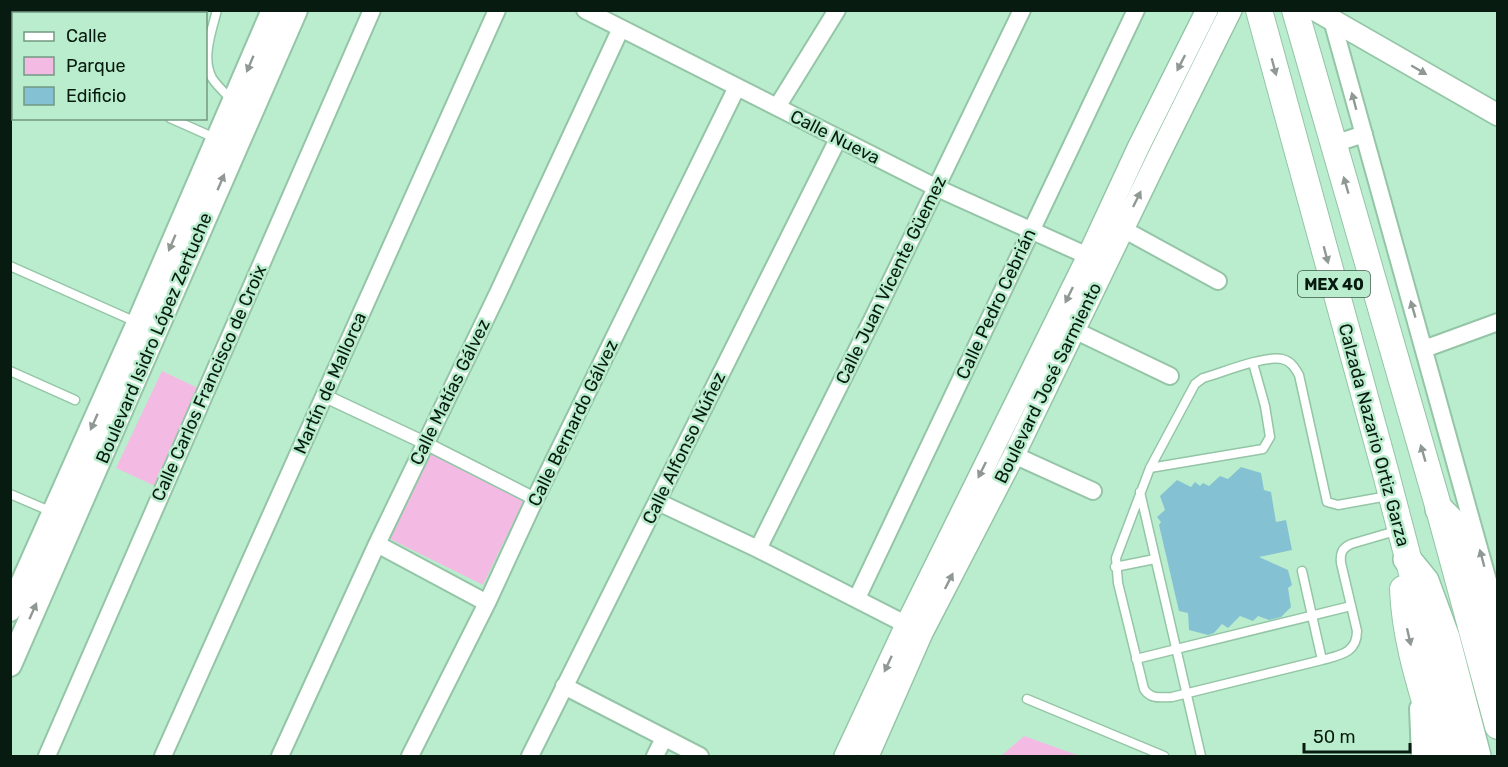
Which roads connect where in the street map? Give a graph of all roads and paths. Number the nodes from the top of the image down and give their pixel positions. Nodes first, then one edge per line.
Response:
1 (217, 10) edge
2 (273, 10) edge
3 (296, 10) edge
4 (372, 10) edge
5 (497, 10) edge
6 (837, 10) edge
7 (1022, 10) edge
8 (1136, 10) edge
9 (1207, 10) edge
10 (1232, 10) edge
11 (1259, 10) edge
12 (1295, 10) edge
13 (586, 11) edge
14 (1323, 15) edge
15 (621, 28) junction
16 (736, 88) junction
17 (243, 106) junction
18 (777, 107) junction
19 (1497, 115) edge
20 (175, 120) edge
21 (1364, 135) junction
22 (217, 139) junction
23 (838, 139) junction
24 (1334, 144) junction
25 (1138, 148) junction
26 (1158, 156) junction
27 (937, 188) junction
28 (1123, 229) junction
29 (1031, 230) junction
30 (1088, 256) junction
31 (11, 266) edge
32 (1218, 281) dead end
33 (1497, 322) edge
34 (148, 327) junction
35 (1074, 330) junction
36 (1424, 349) junction
37 (1254, 363) junction
38 (10, 371) edge
39 (1170, 376) dead end
40 (325, 396) junction
41 (75, 400) dead end
42 (425, 443) junction
43 (1014, 455) junction
44 (1150, 468) junction
45 (1092, 491) dead end
46 (1140, 492) junction
47 (10, 494) edge
48 (1391, 495) junction
49 (535, 499) junction
50 (658, 502) junction
51 (1439, 509) junction
52 (64, 518) junction
53 (1400, 530) junction
54 (377, 544) junction
55 (758, 549) junction
56 (1155, 559) junction
57 (1407, 559) junction
58 (1115, 567) junction
59 (1302, 571) dead end
60 (857, 598) junction
61 (487, 603) junction
62 (1352, 606) junction
63 (10, 610) edge
64 (1497, 614) edge
65 (1311, 616) junction
66 (915, 628) junction
67 (1177, 649) junction
68 (1136, 659) junction
69 (1497, 659) edge
70 (1322, 660) junction
71 (10, 665) edge
72 (1416, 668) junction
73 (564, 686) junction
74 (1188, 693) junction
75 (1027, 699) dead end
76 (1497, 726) edge
77 (664, 738) junction
78 (47, 756) edge
79 (163, 756) edge
80 (280, 756) edge
81 (410, 756) edge
82 (530, 756) edge
83 (655, 756) edge
84 (700, 756) edge
85 (845, 756) edge
86 (868, 756) edge
87 (1164, 756) edge
88 (1201, 756) edge
89 (1420, 756) edge
90 (1441, 756) edge
91 (1460, 756) edge
92 (1477, 756) edge
93 (1491, 756) edge

1 - 17 lane
2 -> 17 main road, Boulevard Isidro López Zertuche
3 - 17 main road, Boulevard Isidro López Zertuche
4 - 78 street, Calle Carlos Francisco de Croix
5 - 40 street, Martín de Mallorca
6 - 18 street
7 - 27 street, Calle Juan Vicente Güemez
8 - 29 street, Calle Pedro Cebrián
9 -> 25 street, Boulevard José Sarmiento
10 - 26 street, Boulevard José Sarmiento
11 -> 48 main road, Calzada Nazario Ortiz Garza / MEX 40
12 - 24 main road, MEX 40
13 - 15 street, Calle Nueva
14 -> 19 street
21 -> 14 street
15 - 16 street, Calle Nueva
15 - 42 street, Calle Matías Gálvez
16 - 18 street, Calle Nueva
16 - 49 street, Calle Bernardo Gálvez
17 - 22 main road, Boulevard Isidro López Zertuche
34 -> 17 main road, Boulevard Isidro López Zertuche
18 - 23 street, Calle Nueva
20 - 22 lane
21 - 24 street
36 -> 21 street
22 -> 34 main road, Boulevard Isidro López Zertuche
23 - 27 street, Calle Nueva
23 - 50 street, Calle Alfonso Núñez
51 -> 24 main road, MEX 40
25 - 26 street
25 - 30 street, Boulevard José Sarmiento
28 -> 26 street, Boulevard José Sarmiento
27 - 29 street, Calle Nueva
27 - 55 street, Calle Juan Vicente Güemez
28 - 32 street
28 - 35 street, Boulevard José Sarmiento
29 - 30 street, Calle Nueva
29 - 60 street, Calle Pedro Cebrián
30 -> 66 street, Boulevard José Sarmiento
31 - 34 lane
33 - 36 street
34 - 52 main road, Boulevard Isidro López Zertuche
35 - 39 street
35 - 43 street, Boulevard José Sarmiento
64 -> 36 street
37 - 44 lane
37 - 44 lane
37 - 48 lane
38 - 41 lane
40 - 42 street
40 - 79 street, Martín de Mallorca
42 - 49 street
42 - 54 street, Calle Matías Gálvez
43 - 45 street
66 -> 43 street, Boulevard José Sarmiento
44 - 46 lane
46 - 56 lane
46 - 58 lane
47 - 52 lane
48 - 53 main road, Calzada Nazario Ortiz Garza / MEX 40
49 - 61 street, Calle Bernardo Gálvez
50 - 55 street
50 - 73 street, Calle Alfonso Núñez
51 - 69 highway
51 - 76 main road, MEX 40
51 - 93 main road
52 - 63 main road, Boulevard Isidro López Zertuche
71 -> 52 main road, Boulevard Isidro López Zertuche
53 - 57 main road, Calzada Nazario Ortiz Garza / MEX 40
53 - 62 lane
54 - 61 street
54 - 80 street, Calle Matías Gálvez
55 - 60 street
56 - 58 lane
56 - 67 lane
57 -> 72 main road
57 - 91 main road, Calzada Nazario Ortiz Garza / MEX 40
57 - 92 highway
58 - 68 lane
59 - 65 lane
60 - 66 street
61 - 81 street, Calle Bernardo Gálvez
62 - 65 lane
62 - 70 lane
65 - 67 lane
65 - 70 lane
66 -> 85 street, Boulevard José Sarmiento
66 - 86 street, Boulevard José Sarmiento
67 - 68 lane
67 - 74 lane
68 - 74 lane
70 - 74 lane
72 - 89 street
72 - 90 main road
73 - 77 street
73 - 82 street, Calle Alfonso Núñez
74 - 88 lane
75 - 87 lane
77 - 83 street
77 - 84 street

